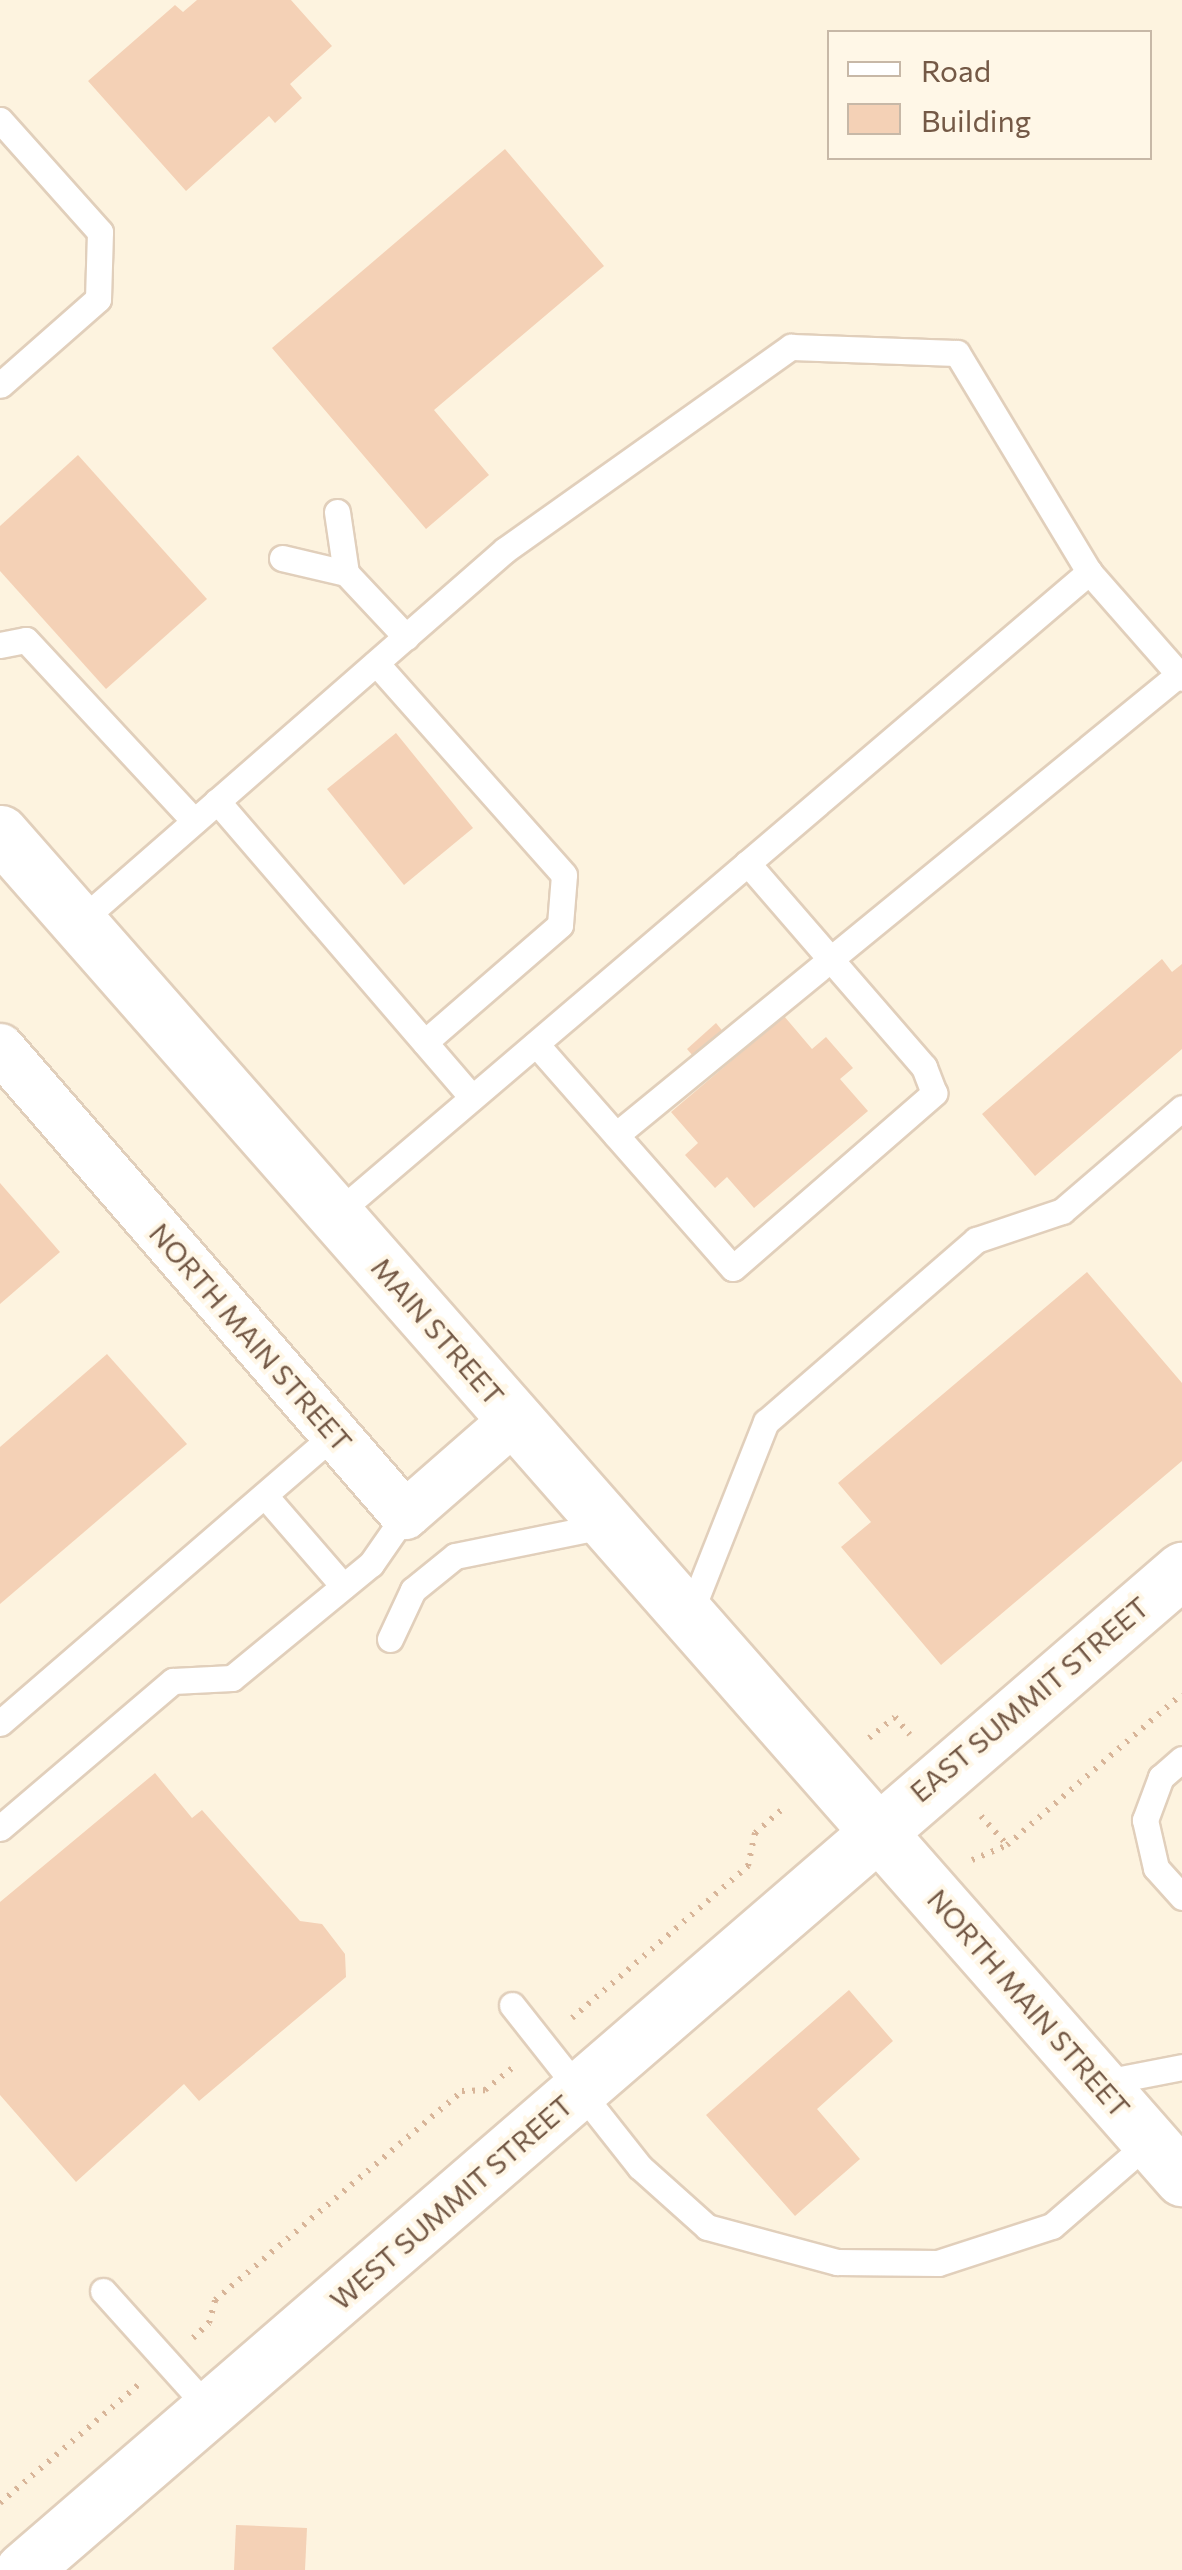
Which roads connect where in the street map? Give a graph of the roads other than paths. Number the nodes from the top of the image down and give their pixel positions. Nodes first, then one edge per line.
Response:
1 (0, 120) edge
2 (0, 385) edge
3 (337, 512) dead end
4 (282, 558) dead end
5 (1089, 572) junction
6 (346, 574) junction
7 (406, 637) junction
8 (0, 645) edge
9 (376, 663) junction
10 (1180, 676) edge
11 (218, 801) junction
12 (194, 821) junction
13 (0, 834) edge
14 (747, 864) junction
15 (78, 923) junction
16 (830, 960) junction
17 (426, 1042) junction
18 (536, 1044) junction
19 (0, 1048) edge
20 (472, 1097) junction
21 (1182, 1108) edge
22 (616, 1136) junction
23 (336, 1214) junction
24 (515, 1419) junction
25 (335, 1434) junction
26 (266, 1497) junction
27 (406, 1515) junction
28 (608, 1526) junction
29 (1182, 1570) edge
30 (343, 1586) junction
31 (689, 1616) junction
32 (390, 1639) dead end
33 (0, 1723) edge
34 (1182, 1759) edge
35 (0, 1828) edge
36 (876, 1828) junction
37 (1182, 1896) edge
38 (512, 2005) dead end
39 (1182, 2067) edge
40 (1100, 2083) junction
41 (582, 2088) junction
42 (1166, 2160) edge
43 (102, 2292) dead end
44 (210, 2410) junction
45 (23, 2570) edge

1 - 2 lane
3 - 6 lane
4 - 6 lane
5 - 7 lane
5 - 10 lane
5 - 14 lane
6 - 7 lane
7 - 9 lane
8 - 12 lane
9 - 11 lane
9 - 17 lane
10 - 16 lane
11 - 12 lane
11 - 17 lane
12 - 15 lane
13 - 15 main road, MAIN STREET
14 - 16 lane
14 - 18 lane
15 - 23 main road, MAIN STREET
16 - 22 lane
16 - 22 lane
17 - 20 lane
18 - 20 lane
18 - 22 lane
19 - 25 street, NORTH MAIN STREET
20 - 23 lane
21 - 31 lane
23 - 24 main road, MAIN STREET
24 - 27 street
24 - 28 main road, MAIN STREET
25 - 26 lane
25 - 27 street, NORTH MAIN STREET
26 - 30 lane
26 - 33 lane
27 - 30 lane
28 - 31 main road, MAIN STREET
28 - 32 lane
29 - 36 main road, EAST SUMMIT STREET
30 - 35 lane
31 - 36 main road, MAIN STREET
34 - 37 lane
36 - 40 main road, NORTH MAIN STREET
36 - 41 main road, WEST SUMMIT STREET
38 - 41 lane
39 - 40 lane
40 - 42 main road, NORTH MAIN STREET
41 - 42 lane
41 - 44 main road, WEST SUMMIT STREET
43 - 44 lane
44 - 45 main road, WEST SUMMIT STREET

